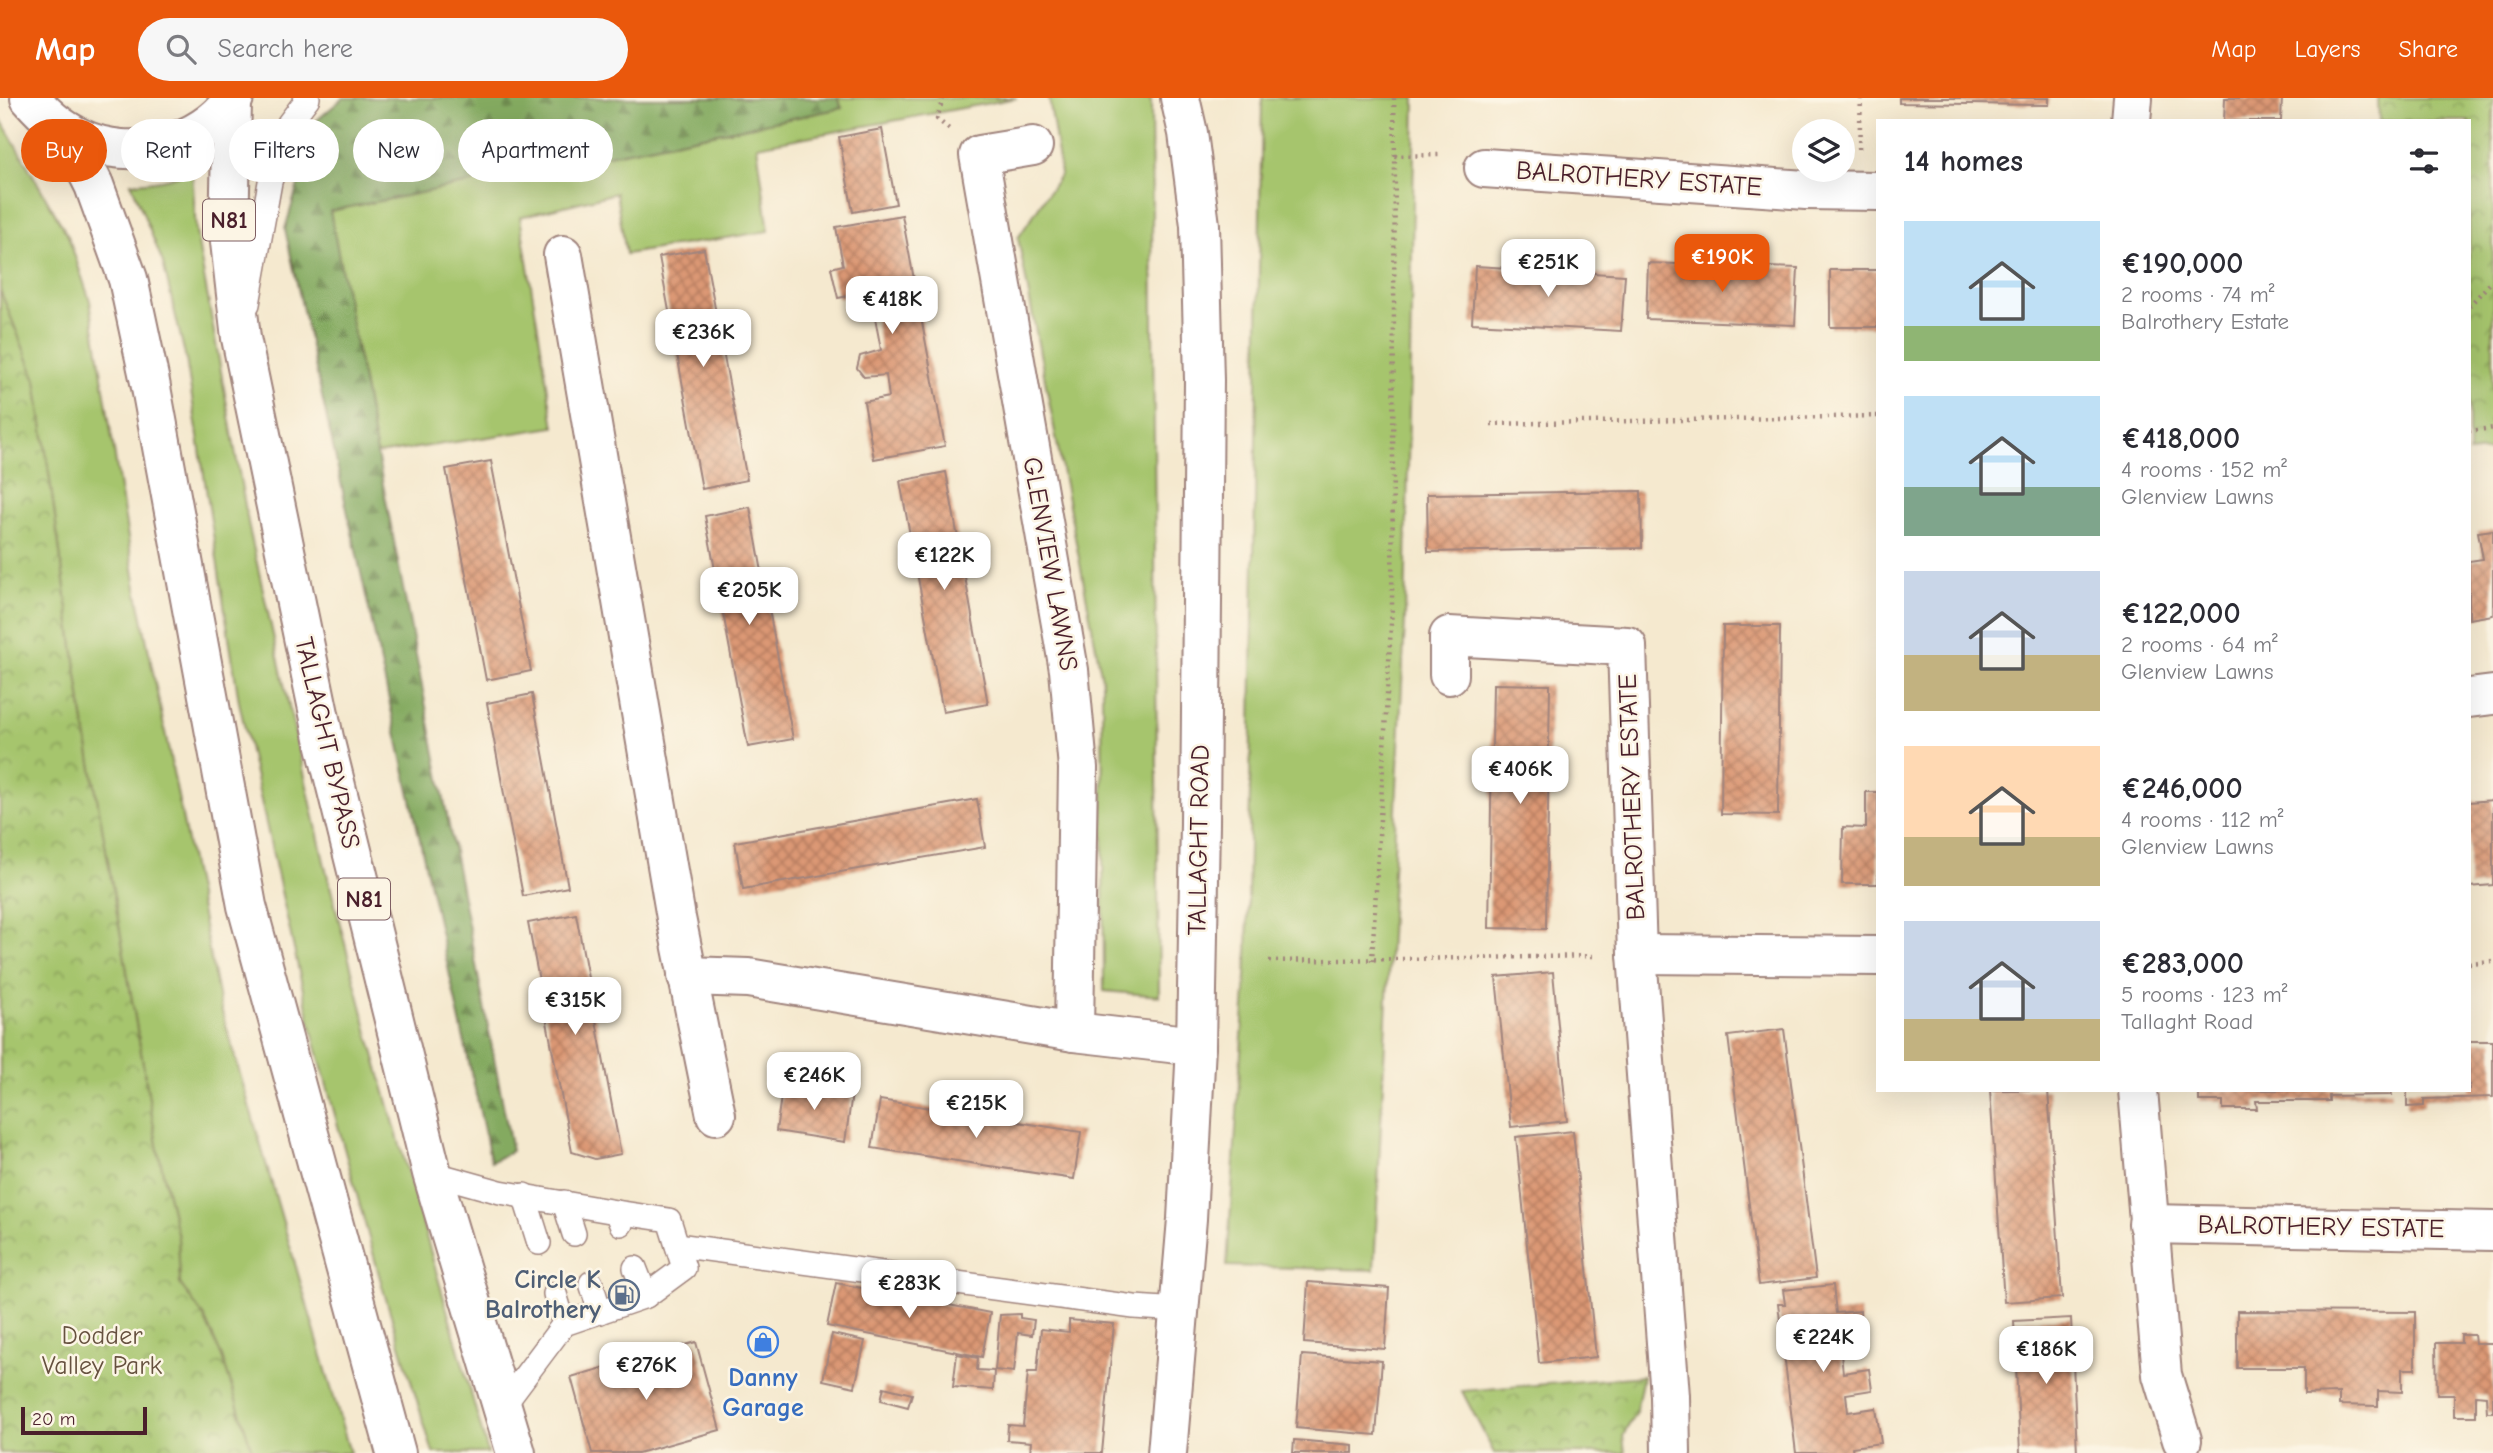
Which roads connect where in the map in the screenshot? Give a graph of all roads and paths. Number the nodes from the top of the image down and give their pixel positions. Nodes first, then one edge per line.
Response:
1 (30, 98) edge
2 (308, 98) edge
3 (943, 98) edge
4 (1180, 98) edge
5 (1208, 98) edge
6 (1394, 98) edge
7 (1861, 98) edge
8 (2133, 98) edge
9 (233, 100) edge
10 (49, 119) edge
11 (937, 119) dead end
12 (2131, 119) edge
13 (1033, 145) dead end
14 (107, 146) edge
15 (1859, 154) dead end
16 (1439, 155) dead end
17 (1395, 156) junction
18 (1484, 168) dead end
19 (92, 182) edge
20 (1876, 191) edge
21 (1200, 226) junction
22 (563, 256) dead end
23 (2493, 280) edge
24 (2471, 304) edge
25 (241, 338) junction
26 (1876, 416) edge
27 (1490, 424) dead end
28 (2493, 428) edge
29 (2471, 431) edge
30 (1449, 675) dead end
31 (2493, 695) edge
32 (2471, 698) edge
33 (1623, 955) junction
34 (1876, 956) edge
35 (1269, 961) dead end
36 (1371, 961) junction
37 (2493, 961) edge
38 (2471, 963) edge
39 (687, 976) junction
40 (1074, 1032) junction
41 (1196, 1046) junction
42 (2138, 1092) edge
43 (716, 1115) dead end
44 (432, 1173) junction
45 (524, 1195) junction
46 (564, 1202) junction
47 (2148, 1224) junction
48 (2493, 1231) edge
49 (574, 1234) dead end
50 (539, 1243) dead end
51 (677, 1245) junction
52 (635, 1268) dead end
53 (591, 1283) dead end
54 (555, 1294) dead end
55 (646, 1296) junction
56 (1179, 1310) junction
57 (600, 1311) junction
58 (564, 1324) junction
59 (501, 1408) junction
60 (2182, 1440) dead end
61 (396, 1453) edge
62 (516, 1453) edge
63 (1167, 1453) edge
64 (1671, 1453) edge

1 - 10 street, N81
2 - 25 lane, N81
3 - 11 path
4 - 21 street, TALLAGHT ROAD
5 - 21 street, TALLAGHT ROAD
6 - 17 path
7 - 15 path
8 - 12 street
9 - 14 street, N81
9 - 25 street, TALLAGHT BYPASS / N81
13 - 40 street, GLENVIEW LAWNS
16 - 17 path
17 - 36 path
18 - 20 street, BALROTHERY ESTATE
19 - 61 street, N81
21 - 41 street, TALLAGHT ROAD
22 - 39 street
23 - 24 path
25 - 44 street, TALLAGHT BYPASS / N81
26 - 27 path
28 - 29 path
30 - 33 street, BALROTHERY ESTATE
31 - 32 street
33 - 34 street, BALROTHERY ESTATE
33 - 36 path
33 - 64 street, BALROTHERY ESTATE
35 - 36 path
37 - 38 path
39 - 40 street
39 - 43 street
40 - 41 street
41 - 56 street, TALLAGHT ROAD
42 - 47 street
44 - 45 lane
44 - 59 street, TALLAGHT BYPASS / N81
45 - 46 lane
45 - 50 lane
46 - 49 lane
46 - 51 lane
47 - 48 street, BALROTHERY ESTATE
47 - 60 street
51 - 55 lane
51 - 56 lane
52 - 55 lane
53 - 57 lane
54 - 58 lane
55 - 57 lane
56 - 63 street, TALLAGHT ROAD
57 - 58 lane
58 - 59 lane
59 - 62 street, TALLAGHT BYPASS / N81

